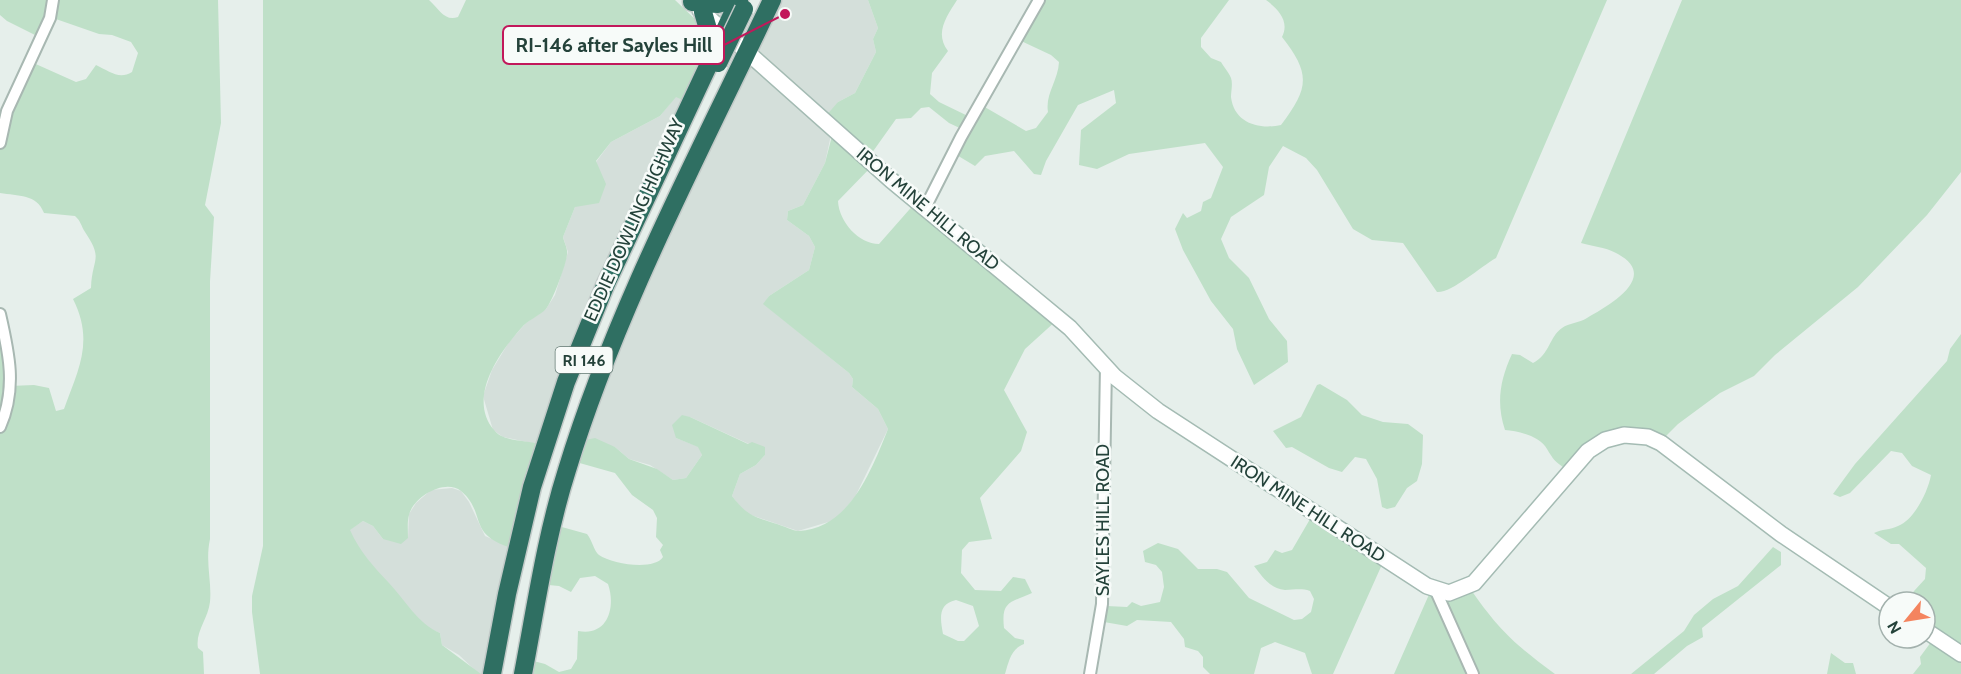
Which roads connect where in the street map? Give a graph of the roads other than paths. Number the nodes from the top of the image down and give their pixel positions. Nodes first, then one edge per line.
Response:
1 (53, 0) edge
2 (772, 0) edge
3 (1039, 0) edge
4 (746, 4) edge
5 (695, 5) edge
6 (724, 29) junction
7 (748, 51) junction
8 (719, 62) junction
9 (0, 143) edge
10 (925, 208) junction
11 (0, 314) edge
12 (1106, 365) junction
13 (0, 427) edge
14 (1435, 589) junction
15 (1877, 599) edge
16 (1937, 638) edge
17 (1961, 654) edge
18 (492, 674) edge
19 (501, 674) edge
20 (513, 674) edge
21 (523, 674) edge
22 (1090, 674) edge
23 (1473, 674) edge

1 - 9 street
2 - 7 highway
3 - 10 street
4 - 5 highway
4 - 6 highway
4 - 8 highway, EDDIE DOWLING HIGHWAY / RI 146, bridge
5 - 6 street
5 - 8 highway
6 - 7 street
6 - 8 highway
7 - 10 street, IRON MINE HILL ROAD
7 - 21 highway
8 - 18 highway
8 - 19 highway, EDDIE DOWLING HIGHWAY / RI 146
8 - 20 highway, EDDIE DOWLING HIGHWAY / RI 146
10 - 12 street, IRON MINE HILL ROAD
11 - 13 street
12 - 14 street, IRON MINE HILL ROAD
12 - 22 street, SAYLES HILL ROAD
14 - 15 street
14 - 23 street
16 - 17 street

